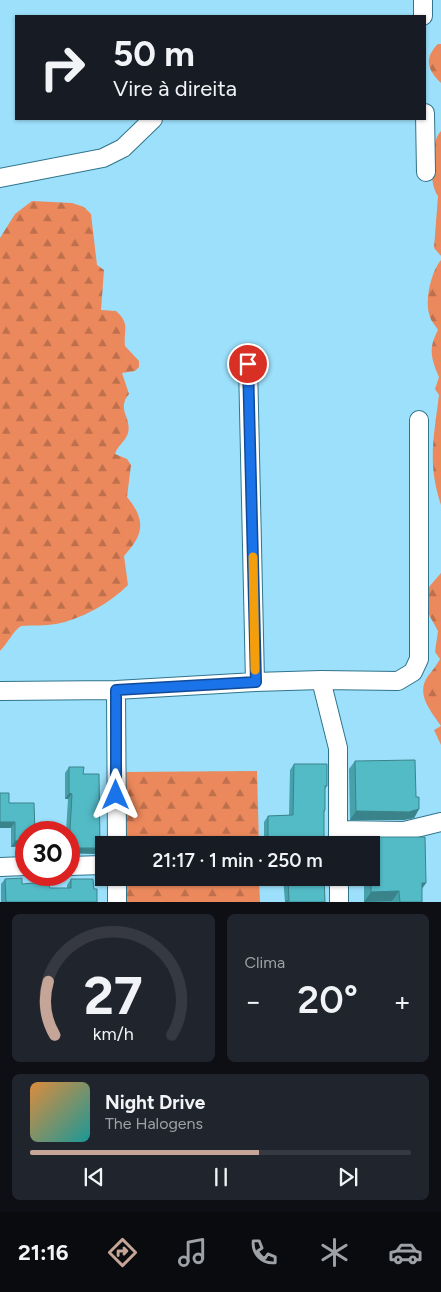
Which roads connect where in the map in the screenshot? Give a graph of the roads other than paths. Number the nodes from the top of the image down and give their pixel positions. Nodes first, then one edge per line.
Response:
1 (423, 0) edge
2 (423, 15) edge
3 (152, 120) edge
4 (425, 120) edge
5 (426, 172) dead end
6 (0, 178) edge
7 (248, 364) dead end
8 (419, 420) dead end
9 (321, 680) junction
10 (256, 682) junction
11 (116, 690) junction
12 (0, 691) edge
13 (441, 822) edge
14 (117, 836) edge
15 (338, 836) edge
16 (354, 836) edge
17 (95, 865) edge
18 (15, 866) edge
19 (80, 866) edge
20 (0, 867) edge
21 (117, 886) edge
22 (339, 886) edge
23 (117, 902) edge
24 (339, 902) edge

1 - 2 street
3 - 6 street
4 - 5 street
7 - 10 street
8 - 9 street
9 - 10 street
9 - 15 street
10 - 11 street
11 - 12 street
11 - 14 street
13 - 16 street
17 - 19 street
18 - 20 street
21 - 23 street
22 - 24 street

